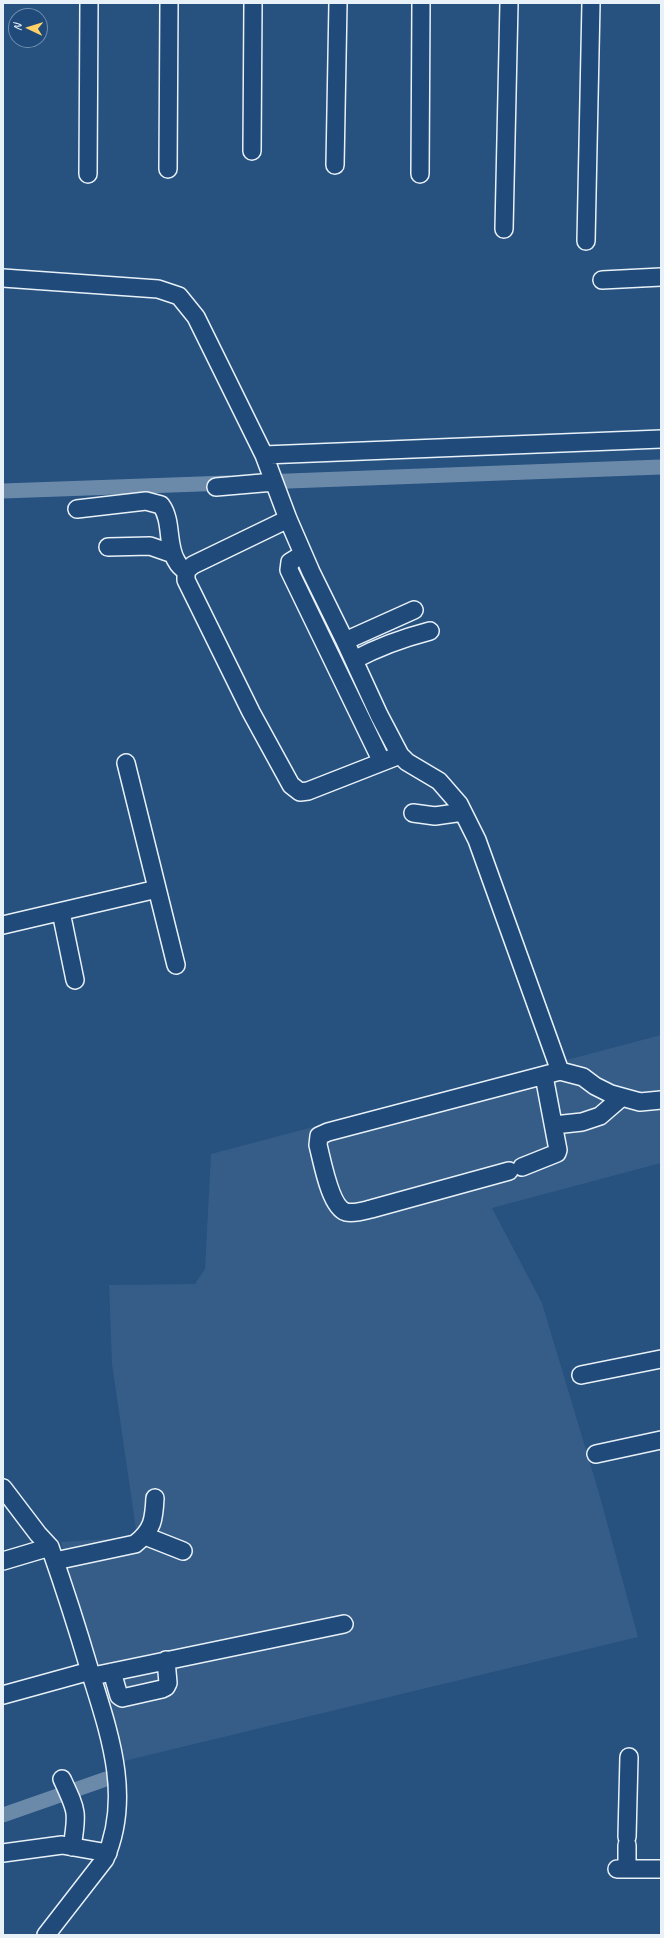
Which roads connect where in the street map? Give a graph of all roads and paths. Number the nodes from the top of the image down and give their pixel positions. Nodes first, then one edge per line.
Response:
1 (89, 3) edge
2 (168, 3) edge
3 (253, 3) edge
4 (338, 3) edge
5 (421, 3) edge
6 (509, 3) edge
7 (591, 3) edge
8 (252, 151) dead end
9 (335, 166) dead end
10 (168, 169) dead end
11 (88, 174) dead end
12 (420, 174) dead end
13 (504, 229) dead end
14 (586, 241) dead end
15 (661, 277) edge
16 (3, 278) edge
17 (602, 280) dead end
18 (661, 439) edge
19 (269, 468) junction
20 (216, 487) dead end
21 (77, 509) dead end
22 (288, 519) junction
23 (108, 547) dead end
24 (174, 554) junction
25 (303, 554) junction
26 (186, 571) junction
27 (414, 610) dead end
28 (430, 631) dead end
29 (345, 641) junction
30 (354, 660) junction
31 (400, 755) junction
32 (382, 762) junction
33 (126, 764) dead end
34 (463, 812) junction
35 (413, 814) dead end
36 (157, 889) junction
37 (61, 912) junction
38 (3, 926) edge
39 (176, 965) dead end
40 (75, 980) dead end
41 (560, 1071) junction
42 (544, 1076) junction
43 (622, 1097) junction
44 (661, 1100) edge
45 (554, 1125) junction
46 (661, 1359) edge
47 (581, 1375) dead end
48 (661, 1440) edge
49 (596, 1454) dead end
50 (3, 1488) edge
51 (155, 1498) dead end
52 (145, 1536) junction
53 (183, 1551) dead end
54 (52, 1554) junction
55 (3, 1561) edge
56 (344, 1624) dead end
57 (166, 1660) junction
58 (112, 1672) junction
59 (91, 1673) junction
60 (3, 1695) edge
61 (629, 1757) dead end
62 (62, 1779) dead end
63 (72, 1846) junction
64 (3, 1853) edge
65 (108, 1853) junction
66 (661, 1869) edge
67 (46, 1935) edge

1 - 11 street
2 - 10 street
3 - 8 street
4 - 9 street
5 - 12 street
6 - 13 street
7 - 14 street
15 - 17 street
16 - 19 street
18 - 19 street
19 - 20 street
19 - 22 street
21 - 24 street
22 - 25 street
22 - 26 street
23 - 24 street
24 - 26 street
25 - 29 street
25 - 32 street
26 - 32 street
27 - 29 street
28 - 30 street
29 - 30 street
30 - 31 street
31 - 32 street
31 - 34 street
33 - 36 street
34 - 35 street
34 - 41 street
36 - 37 street
36 - 39 street
37 - 38 street
37 - 40 street
41 - 42 street
41 - 43 street
42 - 45 street
42 - 45 street
43 - 44 street
43 - 45 street
46 - 47 street
48 - 49 street
50 - 54 street
51 - 52 street
52 - 53 street
52 - 54 street
54 - 55 street
54 - 59 street
56 - 57 street
57 - 58 street
57 - 58 street
58 - 59 street
59 - 60 street
59 - 65 street
61 - 66 street
62 - 63 street
63 - 64 street
63 - 65 street
65 - 67 street

